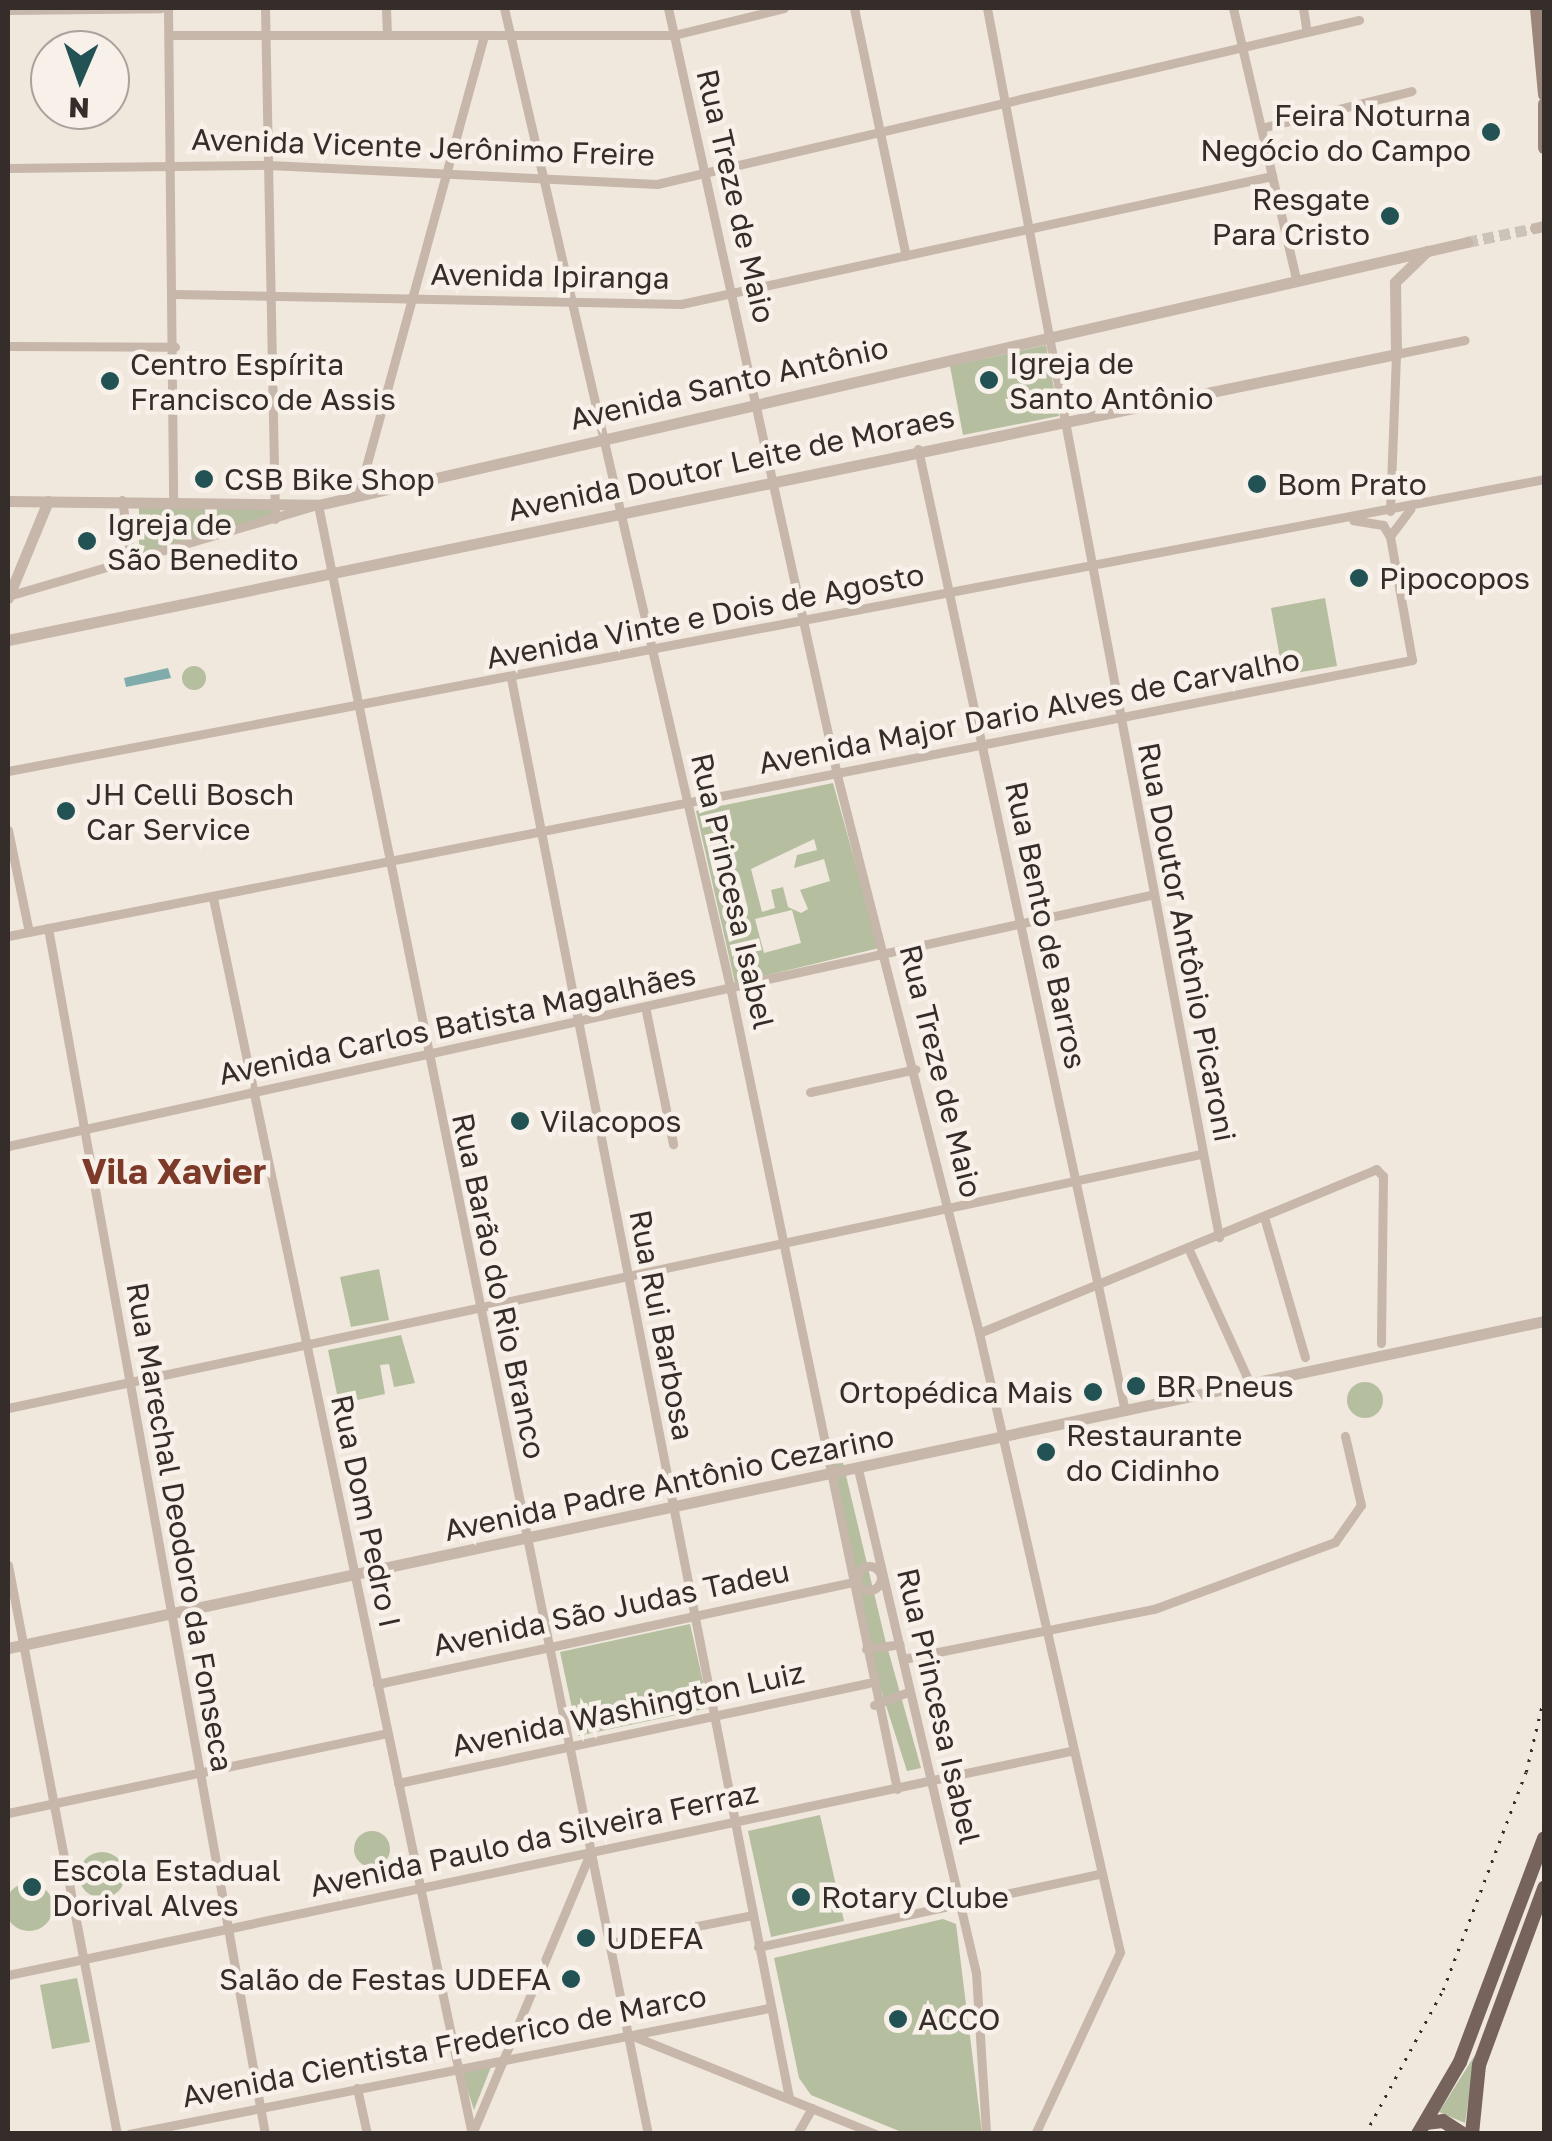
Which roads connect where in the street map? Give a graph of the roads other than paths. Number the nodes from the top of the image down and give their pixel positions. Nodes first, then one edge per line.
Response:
1 (164, 8) edge
2 (265, 8) edge
3 (386, 8) edge
4 (504, 8) edge
5 (668, 8) edge
6 (784, 8) edge
7 (854, 8) edge
8 (986, 8) edge
9 (1234, 8) edge
10 (1303, 8) edge
11 (1536, 8) edge
12 (8, 10) edge
13 (1358, 20) dead end
14 (1307, 32) junction
15 (265, 33) junction
16 (387, 34) junction
17 (510, 34) junction
18 (169, 35) junction
19 (484, 35) junction
20 (674, 35) junction
21 (1243, 47) junction
22 (1412, 91) dead end
23 (1544, 94) edge
24 (1004, 104) junction
25 (1544, 113) edge
26 (1261, 128) junction
27 (881, 132) junction
28 (1544, 148) edge
29 (170, 164) junction
30 (269, 165) junction
31 (8, 168) edge
32 (446, 170) junction
33 (704, 172) junction
34 (545, 175) junction
35 (1272, 176) junction
36 (1030, 227) junction
37 (1467, 242) tunnel mouth
38 (1427, 251) junction
39 (906, 256) junction
40 (1382, 262) junction
41 (1296, 280) junction
42 (1394, 282) junction
43 (174, 294) junction
44 (732, 294) junction
45 (271, 295) junction
46 (410, 300) junction
47 (572, 306) junction
48 (1050, 336) junction
49 (1465, 340) dead end
50 (8, 346) edge
51 (175, 348) junction
52 (1396, 354) junction
53 (756, 401) junction
54 (1066, 421) junction
55 (605, 436) junction
56 (918, 449) junction
57 (774, 477) junction
58 (1544, 479) edge
59 (1397, 488) junction
60 (358, 496) junction
61 (278, 499) junction
62 (122, 500) junction
63 (173, 500) junction
64 (8, 501) edge
65 (48, 502) junction
66 (318, 505) junction
67 (1412, 507) junction
68 (623, 510) junction
69 (1390, 510) junction
70 (275, 519) junction
71 (1353, 520) junction
72 (1390, 537) junction
73 (132, 566) junction
74 (1093, 567) junction
75 (332, 572) junction
76 (950, 595) junction
77 (8, 597) edge
78 (803, 622) junction
79 (8, 640) edge
80 (654, 651) junction
81 (512, 678) junction
82 (357, 705) junction
83 (1120, 720) junction
84 (982, 748) junction
85 (8, 771) edge
86 (837, 775) junction
87 (688, 806) junction
88 (8, 830) edge
89 (542, 835) junction
90 (388, 864) junction
91 (1151, 895) junction
92 (213, 898) junction
93 (1021, 923) junction
94 (48, 928) junction
95 (29, 932) junction
96 (8, 936) edge
97 (887, 954) junction
98 (731, 992) junction
99 (646, 1010) junction
100 (578, 1026) junction
101 (426, 1056) junction
102 (916, 1070) junction
103 (810, 1092) dead end
104 (252, 1094) junction
105 (82, 1130) junction
106 (673, 1144) dead end
107 (8, 1146) edge
108 (1200, 1154) junction
109 (1076, 1182) junction
110 (950, 1210) junction
111 (1264, 1217) junction
112 (1219, 1237) junction
113 (785, 1248) junction
114 (1190, 1252) junction
115 (628, 1282) junction
116 (1098, 1286) junction
117 (480, 1311) junction
118 (1544, 1320) edge
119 (979, 1333) junction
120 (1382, 1343) dead end
121 (306, 1346) junction
122 (1305, 1357) dead end
123 (129, 1383) junction
124 (1251, 1386) junction
125 (8, 1408) edge
126 (1125, 1411) junction
127 (1345, 1436) dead end
128 (1002, 1438) junction
129 (858, 1468) junction
130 (834, 1473) junction
131 (674, 1508) junction
132 (525, 1540) junction
133 (8, 1565) edge
134 (883, 1575) junction
135 (354, 1576) junction
136 (856, 1581) junction
137 (174, 1614) junction
138 (696, 1615) junction
139 (1048, 1628) junction
140 (900, 1644) junction
141 (22, 1645) junction
142 (549, 1647) junction
143 (8, 1648) edge
144 (866, 1649) junction
145 (903, 1659) junction
146 (869, 1683) junction
147 (376, 1684) junction
148 (908, 1692) junction
149 (874, 1705) junction
150 (716, 1717) junction
151 (386, 1733) junction
152 (570, 1748) junction
153 (1070, 1751) junction
154 (199, 1772) junction
155 (929, 1782) junction
156 (398, 1783) junction
157 (897, 1788) junction
158 (52, 1802) junction
159 (8, 1813) edge
160 (733, 1821) junction
161 (1544, 1838) edge
162 (590, 1852) junction
163 (1099, 1874) junction
164 (419, 1888) junction
165 (1544, 1888) edge
166 (960, 1906) junction
167 (754, 1915) junction
168 (1538, 1917) edge
169 (225, 1931) junction
170 (611, 1944) junction
171 (758, 1946) junction
172 (83, 1958) junction
173 (8, 1974) edge
174 (769, 2008) junction
175 (631, 2036) junction
176 (504, 2059) junction
177 (454, 2069) junction
178 (357, 2088) junction
179 (789, 2098) junction
180 (259, 2106) junction
181 (812, 2108) junction
182 (186, 2128) edge
183 (1422, 2128) edge
184 (117, 2134) edge
185 (129, 2134) edge
186 (264, 2134) edge
187 (367, 2134) edge
188 (472, 2134) edge
189 (648, 2134) edge
190 (797, 2134) edge
191 (876, 2134) edge
192 (986, 2134) edge
193 (1034, 2134) edge
194 (1464, 2134) edge
195 (1472, 2134) edge

1 - 12 street
1 - 18 street
2 - 15 street
3 - 16 street
4 - 17 street, Rua Princesa Isabel
5 - 20 street, Rua Treze de Maio
6 - 20 street
7 - 27 street
8 - 24 street, Rua Doutor Antônio Picaroni
9 - 21 street
10 - 14 street
11 - 23 main road
13 - 14 street, Avenida Vicente Jerônimo Freire
14 - 21 street, Avenida Vicente Jerônimo Freire
15 - 16 street
15 - 18 street
15 - 30 street
16 - 19 street
17 - 19 street
17 - 20 street
17 - 34 street, Rua Princesa Isabel
18 - 29 street
19 - 32 street
20 - 33 street, Rua Treze de Maio
21 - 24 street, Avenida Vicente Jerônimo Freire
21 - 26 street
22 - 26 street
24 - 27 street, Avenida Vicente Jerônimo Freire
24 - 36 street, Rua Doutor Antônio Picaroni
25 - 28 main road
26 - 35 street
27 - 33 street, Avenida Vicente Jerônimo Freire
27 - 39 street
29 - 30 street, Avenida Vicente Jerônimo Freire
29 - 31 street, Avenida Vicente Jerônimo Freire
29 - 43 street
30 - 32 street, Avenida Vicente Jerônimo Freire
30 - 45 street
32 - 34 street, Avenida Vicente Jerônimo Freire
32 - 46 street
33 - 34 street, Avenida Vicente Jerônimo Freire
33 - 44 street, Rua Treze de Maio
34 - 47 street, Rua Princesa Isabel
35 - 36 street, Avenida Ipiranga
35 - 41 street
36 - 39 street, Avenida Ipiranga
36 - 48 street, Rua Doutor Antônio Picaroni
37 - 38 street, Avenida Santo Antônio
38 - 40 street, Avenida Santo Antônio
38 - 42 street
39 - 44 street, Avenida Ipiranga
40 - 41 street, Avenida Santo Antônio
40 - 42 street
41 - 48 street, Avenida Santo Antônio
42 - 52 street
43 - 45 street, Avenida Ipiranga
43 - 51 street
44 - 47 street, Avenida Ipiranga
44 - 53 street, Rua Treze de Maio
45 - 46 street, Avenida Ipiranga
45 - 61 street
46 - 47 street, Avenida Ipiranga
46 - 60 street
47 - 55 street, Rua Princesa Isabel
48 - 53 street, Avenida Santo Antônio
48 - 54 street, Rua Doutor Antônio Picaroni
49 - 52 street, Avenida Doutor Leite de Moraes
50 - 51 street
51 - 63 street
52 - 54 street, Avenida Doutor Leite de Moraes
52 - 59 street
53 - 55 street, Avenida Santo Antônio
53 - 57 street, Rua Treze de Maio
54 - 56 street, Avenida Doutor Leite de Moraes
54 - 74 street, Rua Doutor Antônio Picaroni
55 - 60 street, Avenida Santo Antônio
55 - 68 street, Rua Princesa Isabel
56 - 57 street, Avenida Doutor Leite de Moraes
56 - 76 street, Rua Bento de Barros
57 - 68 street, Avenida Doutor Leite de Moraes
57 - 78 street, Rua Treze de Maio
58 - 67 street, Avenida Vinte e Dois de Agosto
59 - 67 street
59 - 69 street
60 - 66 street, Avenida Santo Antônio
61 - 63 street
61 - 66 street
61 - 70 street
62 - 63 street
62 - 65 street
62 - 73 street
64 - 65 street
65 - 77 street
66 - 70 street, Avenida Santo Antônio
66 - 75 street, Rua Barão do Rio Branco
67 - 69 street, Avenida Vinte e Dois de Agosto
67 - 72 street
68 - 75 street, Avenida Doutor Leite de Moraes
68 - 80 street, Rua Princesa Isabel
69 - 71 street, Avenida Vinte e Dois de Agosto
70 - 73 street, Avenida Santo Antônio
71 - 72 street
71 - 74 street, Avenida Vinte e Dois de Agosto
72 - 83 street, Avenida Major Dario Alves de Carvalho
73 - 77 street, Avenida Santo Antônio
74 - 76 street, Avenida Vinte e Dois de Agosto
74 - 83 street, Rua Doutor Antônio Picaroni
75 - 79 street, Avenida Doutor Leite de Moraes
75 - 82 street, Rua Barão do Rio Branco
76 - 78 street, Avenida Vinte e Dois de Agosto
76 - 84 street, Rua Bento de Barros
78 - 80 street, Avenida Vinte e Dois de Agosto
78 - 86 street, Rua Treze de Maio
80 - 81 street, Avenida Vinte e Dois de Agosto
80 - 87 street, Rua Princesa Isabel
81 - 82 street, Avenida Vinte e Dois de Agosto
81 - 89 street, Rua Rui Barbosa
82 - 85 street, Avenida Vinte e Dois de Agosto
82 - 90 street, Rua Barão do Rio Branco
83 - 84 street, Avenida Major Dario Alves de Carvalho
83 - 91 street, Rua Doutor Antônio Picaroni
84 - 86 street, Avenida Major Dario Alves de Carvalho
84 - 93 street, Rua Bento de Barros
86 - 87 street, Avenida Major Dario Alves de Carvalho
86 - 97 street, Rua Treze de Maio
87 - 89 street, Avenida Major Dario Alves de Carvalho
87 - 98 street, Rua Princesa Isabel
88 - 95 street
89 - 90 street, Avenida Major Dario Alves de Carvalho
89 - 100 street, Rua Rui Barbosa
90 - 92 street, Avenida Major Dario Alves de Carvalho
90 - 101 street, Rua Barão do Rio Branco
91 - 93 street, Avenida Carlos Batista Magalhães
91 - 108 street, Rua Doutor Antônio Picaroni
92 - 94 street, Avenida Major Dario Alves de Carvalho
92 - 104 street, Rua Dom Pedro I
93 - 97 street, Avenida Carlos Batista Magalhães
93 - 109 street, Rua Bento de Barros
94 - 95 street, Avenida Major Dario Alves de Carvalho
94 - 105 street, Rua Marechal Deodoro da Fonseca
95 - 96 street, Avenida Major Dario Alves de Carvalho
97 - 98 street, Avenida Carlos Batista Magalhães
97 - 102 street, Rua Treze de Maio
98 - 99 street, Avenida Carlos Batista Magalhães
98 - 113 street, Rua Princesa Isabel
99 - 100 street, Avenida Carlos Batista Magalhães
99 - 106 street
100 - 101 street, Avenida Carlos Batista Magalhães
100 - 115 street, Rua Rui Barbosa
101 - 104 street, Avenida Carlos Batista Magalhães
101 - 117 street, Rua Barão do Rio Branco
102 - 103 street
102 - 110 street, Rua Treze de Maio
104 - 105 street, Avenida Carlos Batista Magalhães
104 - 121 street, Rua Dom Pedro I
105 - 107 street, Avenida Carlos Batista Magalhães
105 - 123 street, Rua Marechal Deodoro da Fonseca
108 - 109 street
108 - 112 street, Rua Doutor Antônio Picaroni
109 - 110 street
109 - 116 street, Rua Bento de Barros
110 - 113 street
110 - 119 street, Rua Treze de Maio
111 - 112 street
111 - 120 street
111 - 122 street
112 - 114 street
113 - 115 street
113 - 130 street, Rua Princesa Isabel
114 - 116 street
114 - 124 street
115 - 117 street
115 - 131 street, Rua Rui Barbosa
116 - 119 street
116 - 126 street, Rua Bento de Barros
117 - 121 street
117 - 132 street, Rua Barão do Rio Branco
118 - 124 street, Avenida Padre Antônio Cezarino
119 - 128 street, Rua Treze de Maio
121 - 123 street
121 - 135 street, Rua Dom Pedro I
123 - 125 street
123 - 137 street, Rua Marechal Deodoro da Fonseca
124 - 126 street, Avenida Padre Antônio Cezarino
126 - 128 street, Avenida Padre Antônio Cezarino
127 - 139 street
128 - 129 street, Avenida Padre Antônio Cezarino
128 - 139 street, Rua Treze de Maio
129 - 130 street, Avenida Padre Antônio Cezarino
129 - 134 street, Rua Princesa Isabel
130 - 131 street, Avenida Padre Antônio Cezarino
130 - 136 street, Rua Princesa Isabel
131 - 132 street, Avenida Padre Antônio Cezarino
131 - 138 street, Rua Rui Barbosa
132 - 135 street, Avenida Padre Antônio Cezarino
132 - 142 street, Rua Barão do Rio Branco
133 - 141 street
134 - 136 street
134 - 136 street
134 - 140 street, Rua Princesa Isabel
135 - 137 street, Avenida Padre Antônio Cezarino
135 - 147 street, Rua Dom Pedro I
136 - 138 street, Avenida São Judas Tadeu
136 - 144 street, Rua Princesa Isabel
137 - 141 street, Avenida Padre Antônio Cezarino
137 - 154 street, Rua Marechal Deodoro da Fonseca
138 - 142 street, Avenida São Judas Tadeu
138 - 150 street, Rua Rui Barbosa
139 - 145 street
139 - 153 street, Rua Treze de Maio
140 - 144 street
140 - 145 street, Rua Princesa Isabel
141 - 143 street, Avenida Padre Antônio Cezarino
141 - 158 street
142 - 147 street, Avenida São Judas Tadeu
142 - 152 street, Rua Barão do Rio Branco
144 - 146 street, Rua Princesa Isabel
145 - 148 street, Rua Princesa Isabel
146 - 149 street, Rua Princesa Isabel
146 - 150 street, Avenida Washington Luiz
147 - 151 street, Rua Dom Pedro I
148 - 149 street
148 - 155 street, Rua Princesa Isabel
149 - 157 street, Rua Princesa Isabel
150 - 152 street, Avenida Washington Luiz
150 - 160 street, Rua Rui Barbosa
151 - 154 street
151 - 156 street, Rua Dom Pedro I
152 - 156 street, Avenida Washington Luiz
152 - 162 street, Rua Barão do Rio Branco
153 - 155 street, Avenida Paulo da Silveira Ferraz
153 - 163 street, Rua Treze de Maio
154 - 158 street
154 - 169 street, Rua Marechal Deodoro da Fonseca
155 - 157 street, Avenida Paulo da Silveira Ferraz
155 - 166 street, Rua Princesa Isabel
156 - 164 street, Rua Dom Pedro I
157 - 160 street, Avenida Paulo da Silveira Ferraz
158 - 159 street
158 - 172 street
160 - 162 street, Avenida Paulo da Silveira Ferraz
160 - 167 street, Rua Rui Barbosa
161 - 183 main road
162 - 164 street, Avenida Paulo da Silveira Ferraz
162 - 170 street, Rua Barão do Rio Branco
162 - 176 street
163 - 166 street
163 - 193 street, Rua Treze de Maio
164 - 169 street, Avenida Paulo da Silveira Ferraz
164 - 177 street, Rua Dom Pedro I
165 - 168 main road
166 - 171 street
166 - 192 street, Rua Princesa Isabel
167 - 170 street
167 - 171 street, Rua Rui Barbosa
168 - 195 main road
169 - 172 street, Avenida Paulo da Silveira Ferraz
169 - 180 street, Rua Marechal Deodoro da Fonseca
170 - 175 street, Rua Barão do Rio Branco
171 - 174 street, Rua Rui Barbosa
172 - 173 street, Avenida Paulo da Silveira Ferraz
172 - 184 street
174 - 175 street, Avenida Cientista Frederico de Marco
174 - 179 street, Rua Rui Barbosa
175 - 176 street, Avenida Cientista Frederico de Marco
175 - 179 street
175 - 189 street, Rua Barão do Rio Branco
176 - 177 street, Avenida Cientista Frederico de Marco
176 - 188 street
177 - 178 street, Avenida Cientista Frederico de Marco
177 - 188 street, Rua Dom Pedro I
178 - 180 street, Avenida Cientista Frederico de Marco
178 - 187 street
179 - 181 street
180 - 182 street, Avenida Cientista Frederico de Marco
180 - 186 street, Rua Marechal Deodoro da Fonseca
181 - 190 street
181 - 191 street
182 - 185 street, Avenida Cientista Frederico de Marco
183 - 194 main road

